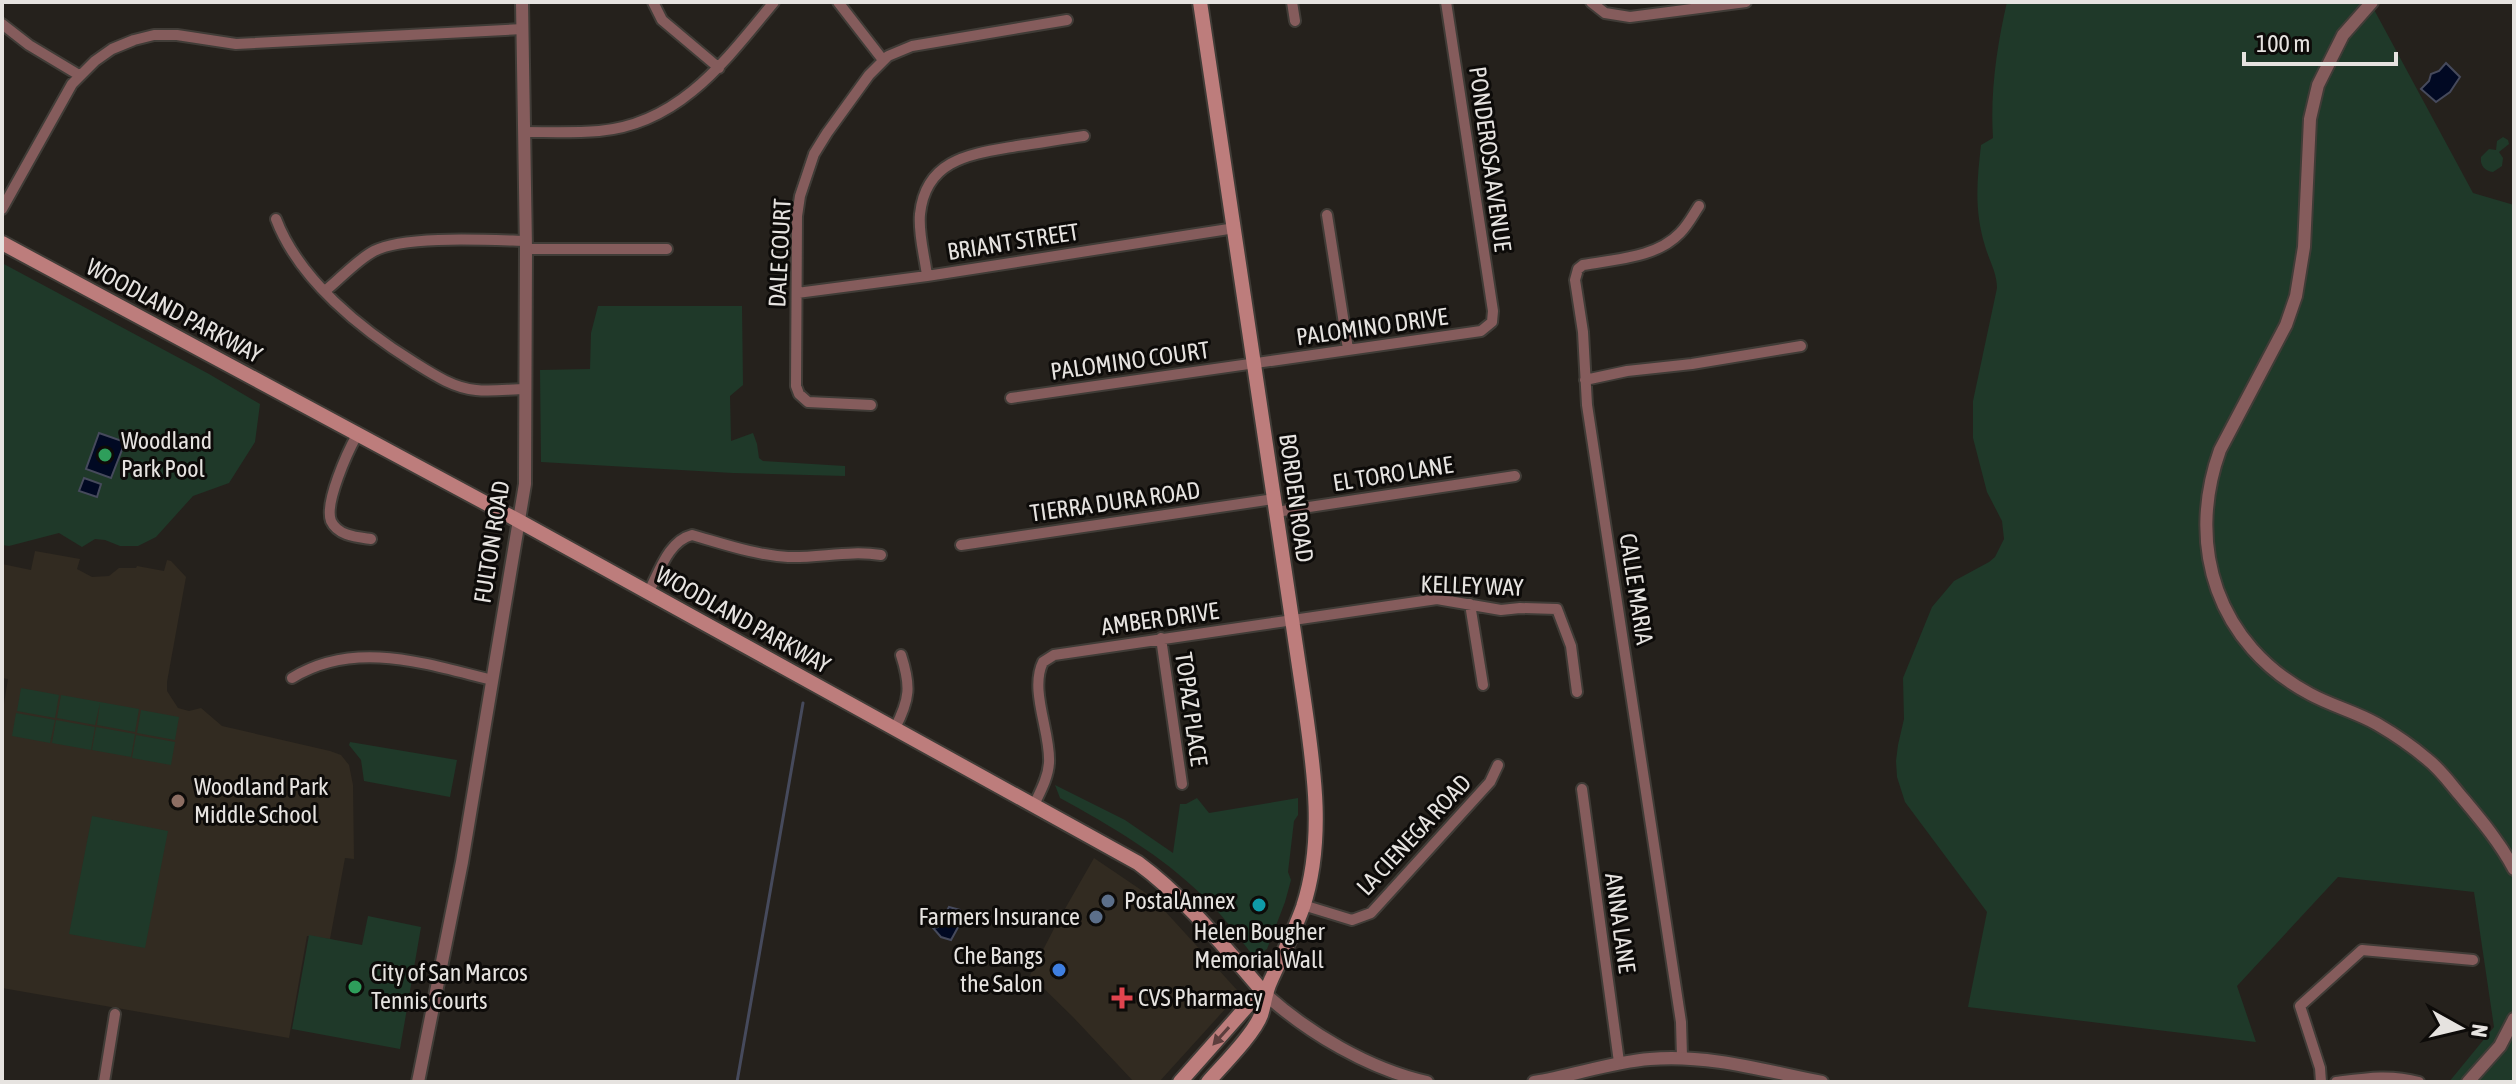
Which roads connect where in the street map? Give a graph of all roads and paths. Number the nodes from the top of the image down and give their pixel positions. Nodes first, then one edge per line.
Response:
1 (522, 2) edge
2 (653, 2) edge
3 (774, 2) edge
4 (838, 2) edge
5 (1200, 2) edge
6 (1292, 2) edge
7 (1446, 2) edge
8 (1591, 2) edge
9 (1746, 2) edge
10 (2372, 2) edge
11 (1067, 20) dead end
12 (1295, 21) dead end
13 (2, 24) edge
14 (523, 29) junction
15 (883, 60) junction
16 (719, 68) junction
17 (79, 75) junction
18 (524, 132) junction
19 (1084, 136) dead end
20 (1699, 206) dead end
21 (2, 209) edge
22 (1327, 215) dead end
23 (276, 219) dead end
24 (1235, 228) junction
25 (2, 243) edge
26 (526, 245) junction
27 (667, 249) dead end
28 (927, 276) junction
29 (325, 291) junction
30 (797, 293) junction
31 (1492, 322) joint
32 (1801, 346) dead end
33 (1348, 349) junction
34 (1255, 364) junction
35 (1585, 380) junction
36 (526, 389) junction
37 (1011, 398) dead end
38 (871, 405) dead end
39 (357, 435) junction
40 (1515, 476) dead end
41 (1275, 505) junction
42 (519, 521) junction
43 (371, 539) dead end
44 (961, 545) dead end
45 (881, 555) dead end
46 (648, 593) junction
47 (1470, 604) junction
48 (1290, 620) junction
49 (1161, 638) junction
50 (901, 655) dead end
51 (292, 678) dead end
52 (492, 680) junction
53 (1483, 685) dead end
54 (1577, 692) dead end
55 (895, 728) junction
56 (1498, 765) dead end
57 (1182, 784) dead end
58 (1582, 789) dead end
59 (1034, 805) junction
60 (2514, 869) edge
61 (1303, 905) junction
62 (2473, 960) dead end
63 (1264, 993) junction
64 (115, 1014) dead end
65 (2514, 1019) edge
66 (1682, 1057) junction
67 (1619, 1062) junction
68 (1410, 1080) edge
69 (104, 1082) edge
70 (418, 1082) edge
71 (1180, 1082) edge
72 (1208, 1082) edge
73 (1427, 1082) edge
74 (1534, 1082) edge
75 (1822, 1082) edge
76 (2321, 1082) edge
77 (2336, 1082) edge
78 (2419, 1082) edge
79 (2468, 1082) edge

1 - 14 street, FULTON ROAD
2 - 16 street
3 - 16 street
4 - 15 street
5 - 24 main road, BORDEN ROAD
6 - 12 street
7 - 31 street, PONDEROSA AVENUE
8 - 9 street
10 - 60 street
11 - 15 street, DALE COURT
13 - 17 street
14 - 17 street
14 - 18 street, FULTON ROAD
15 - 30 street, DALE COURT
16 - 18 street
17 - 21 street
18 - 26 street, FULTON ROAD
19 - 28 street
20 - 35 street, CALLE MARIA
22 - 33 street
23 - 29 street
24 - 28 street, BRIANT STREET
24 - 34 main road, BORDEN ROAD
25 - 39 main road, WOODLAND PARKWAY
26 - 27 street
26 - 29 street
26 - 36 street, FULTON ROAD
28 - 30 street, BRIANT STREET
29 - 36 street
30 - 38 street, DALE COURT
31 - 33 street, PALOMINO DRIVE
32 - 35 street
33 - 34 street, PALOMINO DRIVE
34 - 37 street, PALOMINO COURT
34 - 41 main road, BORDEN ROAD
35 - 66 street, CALLE MARIA
36 - 42 street, FULTON ROAD
39 - 42 main road, WOODLAND PARKWAY
39 - 43 street
40 - 41 street, EL TORO LANE
41 - 44 street, TIERRA DURA ROAD
41 - 48 main road, BORDEN ROAD
42 - 46 main road, WOODLAND PARKWAY
42 - 52 street, FULTON ROAD
45 - 46 street
46 - 55 main road, WOODLAND PARKWAY
47 - 48 street, KELLEY WAY
47 - 53 street
47 - 54 street, KELLEY WAY
48 - 49 street, AMBER DRIVE
48 - 61 main road, BORDEN ROAD
49 - 57 street, TOPAZ PLACE
49 - 59 street, AMBER DRIVE
50 - 55 street
51 - 52 street
52 - 70 street, FULTON ROAD
55 - 59 main road, WOODLAND PARKWAY
56 - 61 street, LA CIENEGA ROAD
58 - 67 street, ANNA LANE
59 - 63 main road, WOODLAND PARKWAY
61 - 63 main road, BORDEN ROAD
62 - 76 street
63 - 68 street, WOODLAND PARKWAY
63 -> 71 main road
63 - 72 main road, BORDEN ROAD
64 - 69 street
65 - 79 street
66 - 67 street
66 - 75 street
67 - 74 street
68 - 73 street, WOODLAND PARKWAY
77 - 78 street

